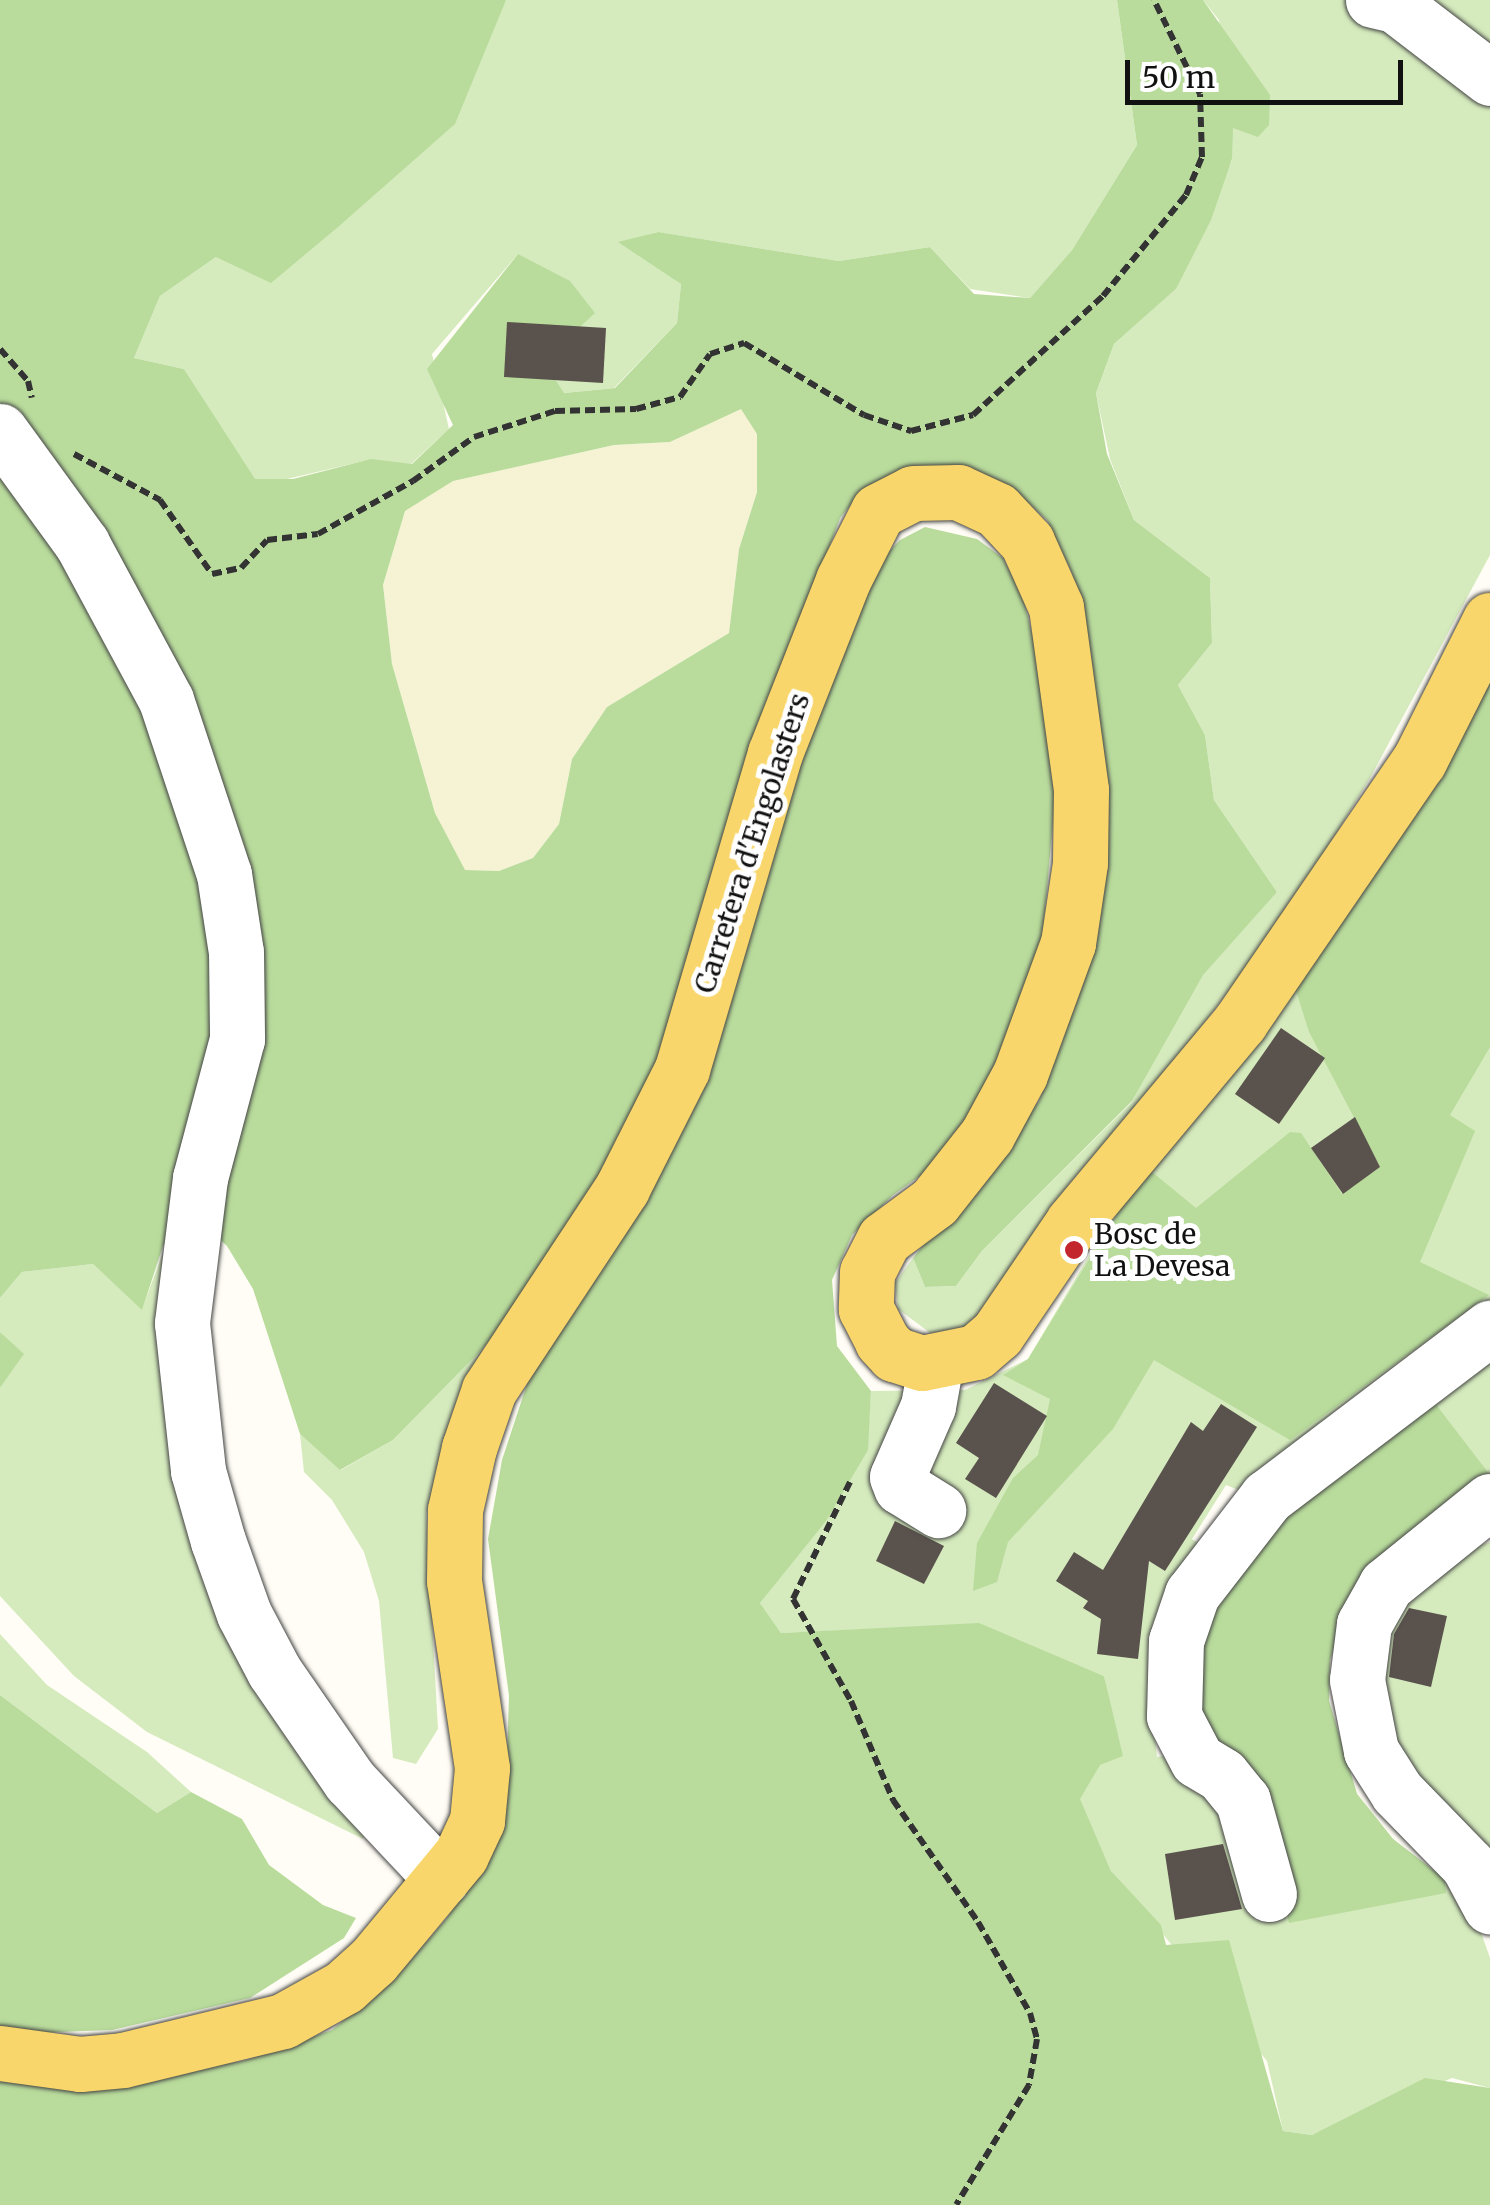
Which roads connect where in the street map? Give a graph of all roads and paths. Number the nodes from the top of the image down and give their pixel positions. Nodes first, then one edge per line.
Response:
1 (1154, 0) edge
2 (1374, 0) edge
3 (1490, 78) edge
4 (0, 349) edge
5 (18, 425) edge
6 (60, 442) dead end
7 (1490, 620) edge
8 (1490, 1328) edge
9 (936, 1362) junction
10 (852, 1476) dead end
11 (1490, 1501) edge
12 (938, 1510) dead end
13 (442, 1879) junction
14 (1269, 1894) dead end
15 (1490, 1906) edge
16 (0, 2053) edge
17 (956, 2205) edge

1 - 6 path
2 - 3 street
4 - 5 path
5 - 13 street
7 - 9 main road
8 - 14 street
9 - 12 street
9 - 13 main road, Carretera d'Engolasters
10 - 17 path
11 - 15 street
13 - 16 main road, Carretera d'Engolasters

